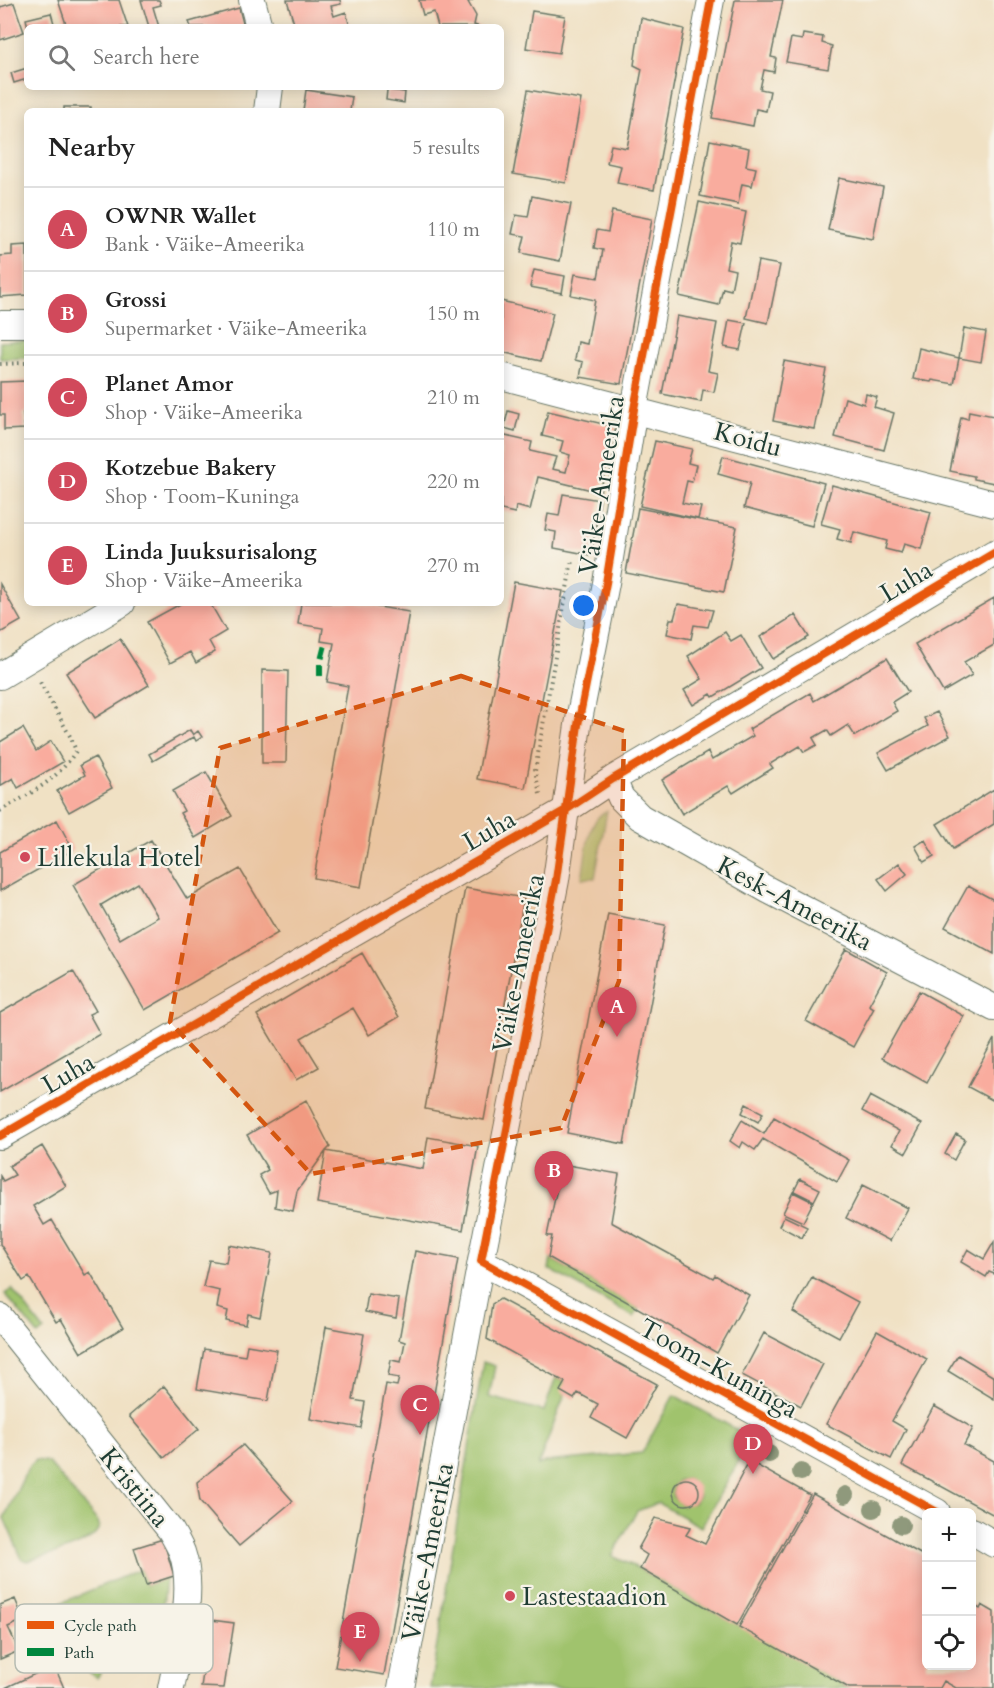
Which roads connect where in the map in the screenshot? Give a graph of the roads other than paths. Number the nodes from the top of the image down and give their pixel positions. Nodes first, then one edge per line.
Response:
1 (252, 0) edge
2 (711, 0) edge
3 (258, 24) edge
4 (270, 90) edge
5 (267, 108) edge
6 (0, 324) edge
7 (24, 324) edge
8 (504, 377) edge
9 (634, 409) junction
10 (994, 504) edge
11 (994, 554) edge
12 (117, 606) edge
13 (0, 676) edge
14 (614, 779) junction
15 (566, 810) junction
16 (994, 1008) edge
17 (0, 1136) edge
18 (481, 1261) junction
19 (0, 1317) edge
20 (930, 1508) edge
21 (976, 1534) edge
22 (994, 1544) edge
23 (186, 1604) edge
24 (174, 1673) edge
25 (171, 1688) edge
26 (401, 1688) edge

1 - 3 street
2 - 9 street, Väike-Ameerika
4 - 5 street
6 - 7 street
8 - 9 street, Koidu
9 - 10 street, Koidu
9 - 15 street, Väike-Ameerika
11 - 14 street, Luha
12 - 13 street
14 - 15 street, Luha
14 - 16 street, Kesk-Ameerika
15 - 17 street, Luha
15 - 18 street, Väike-Ameerika
18 - 20 street, Toom-Kuninga
18 - 26 street, Väike-Ameerika
19 - 23 street, Kristiina
21 - 22 street
24 - 25 street, Kristiina

